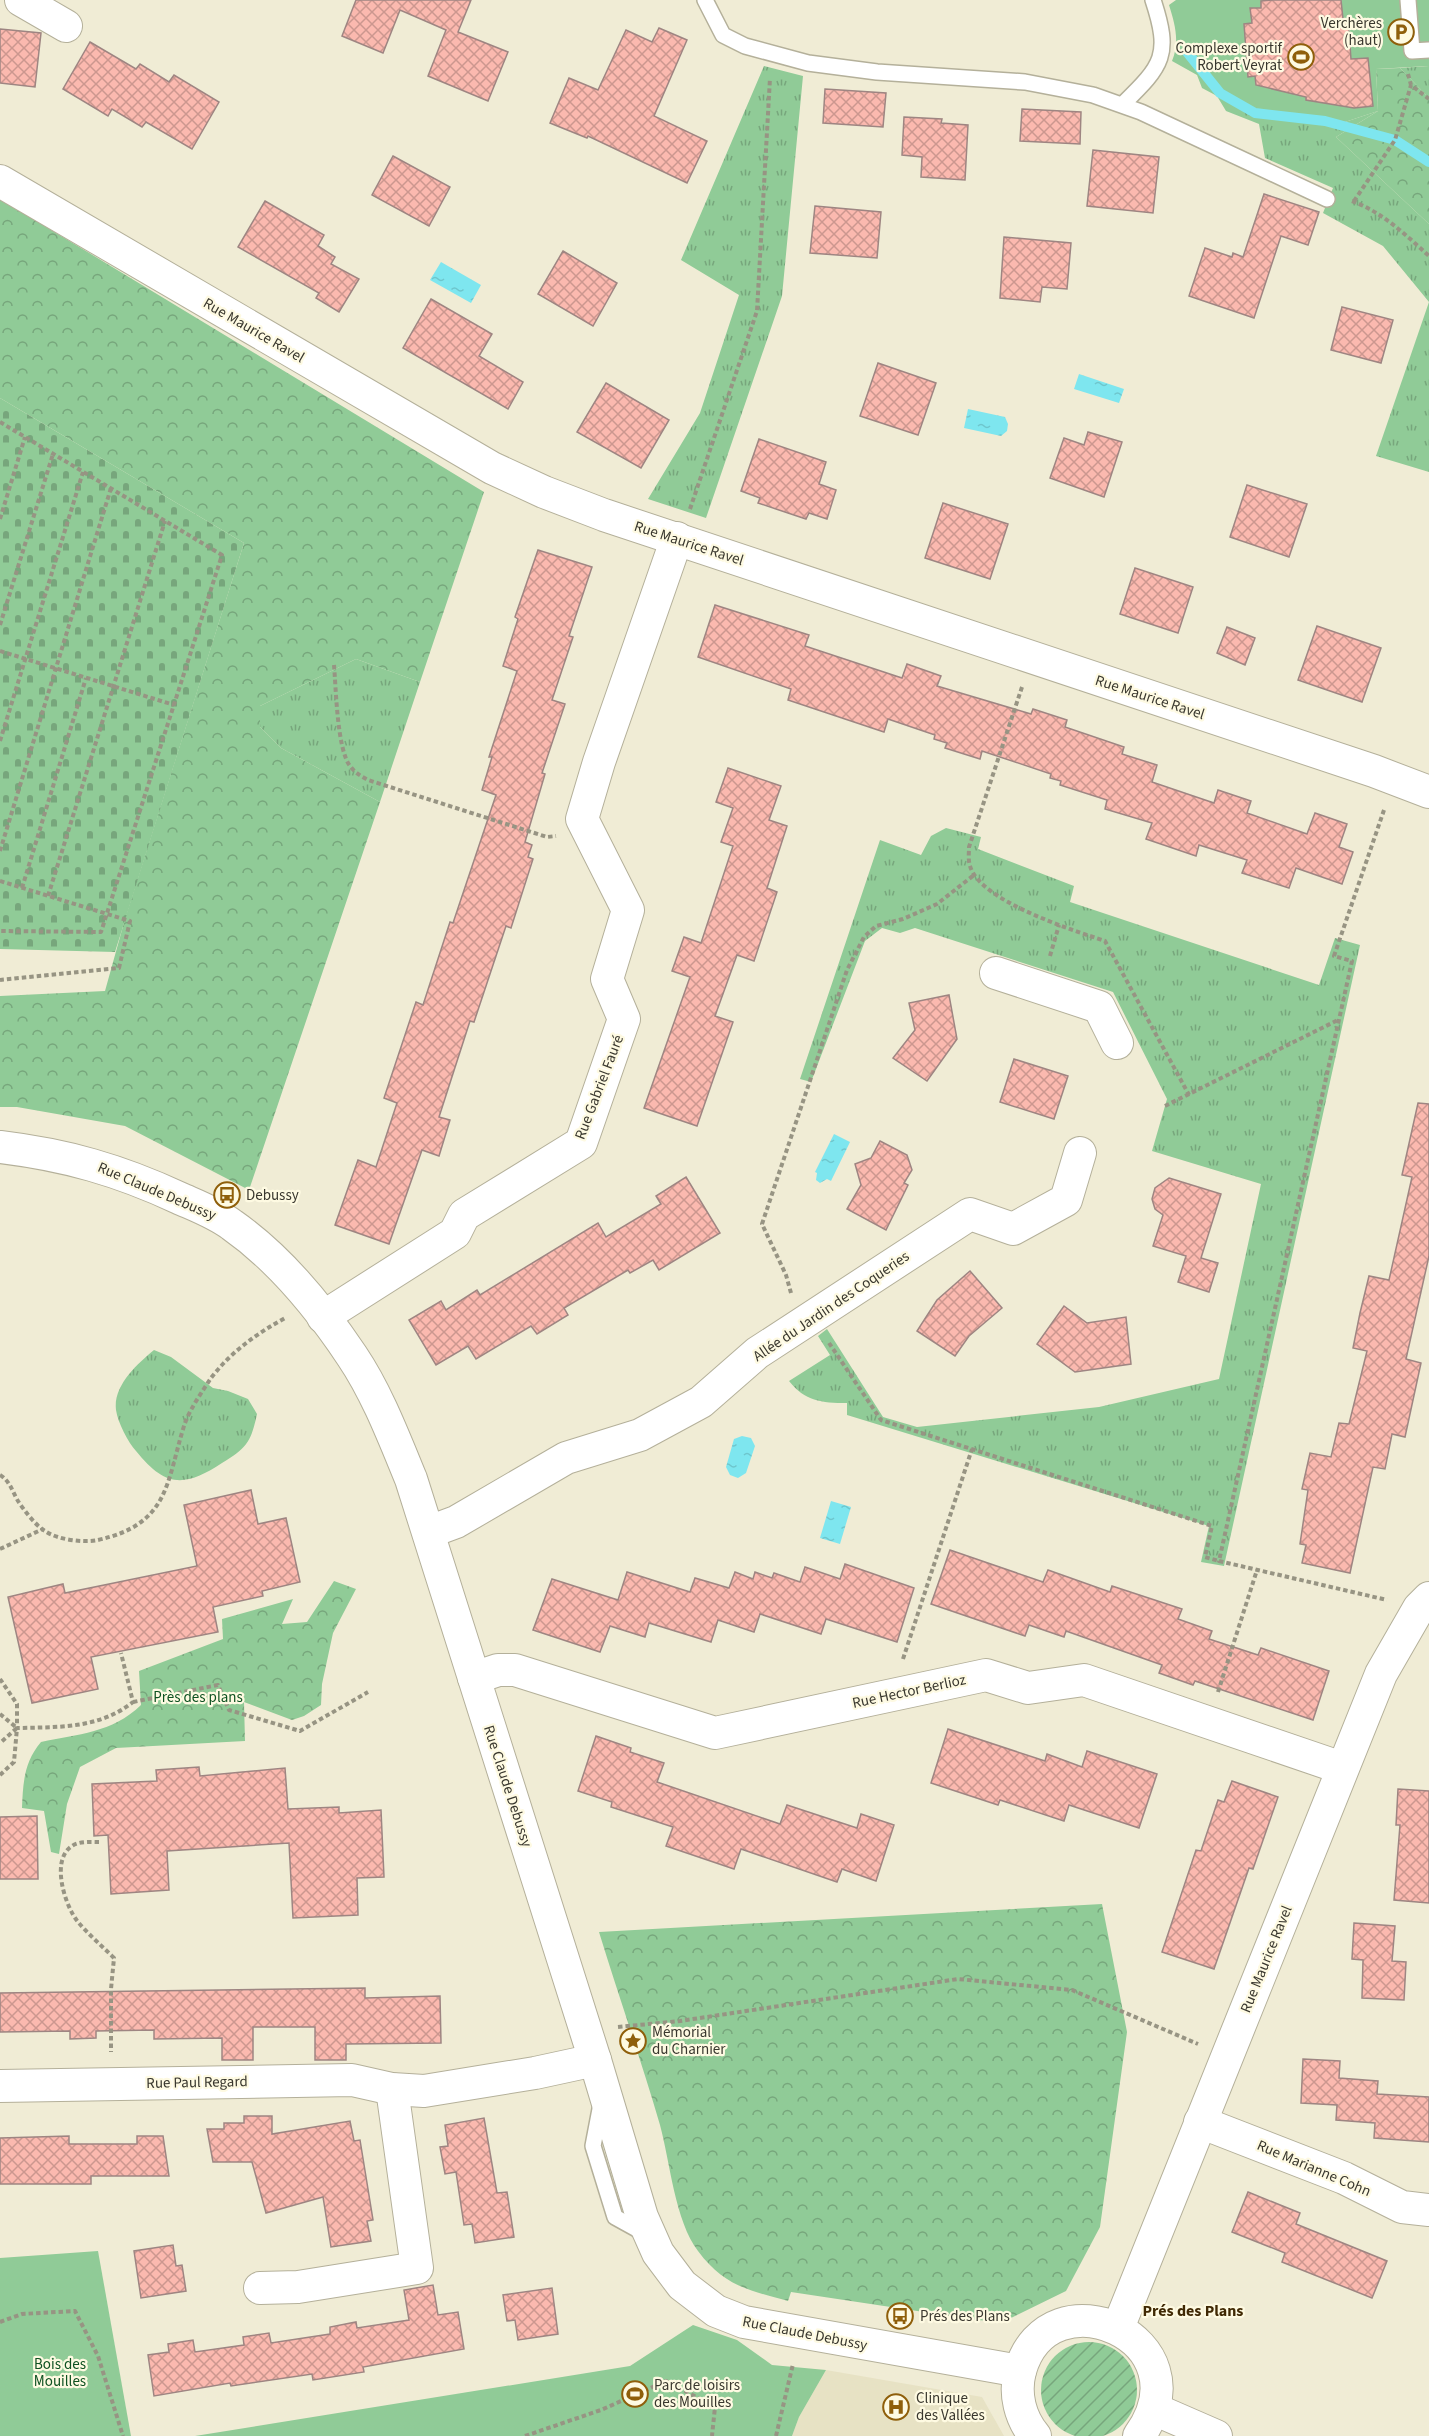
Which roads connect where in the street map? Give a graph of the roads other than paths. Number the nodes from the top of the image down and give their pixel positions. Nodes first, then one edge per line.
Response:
1 (21, 0) edge
2 (705, 0) edge
3 (1153, 0) edge
4 (1408, 0) edge
5 (66, 26) dead end
6 (1429, 50) edge
7 (1123, 104) junction
8 (0, 181) edge
9 (1327, 199) road end
10 (687, 527) junction
11 (1429, 792) edge
12 (996, 973) dead end
13 (1117, 1043) dead end
14 (0, 1147) edge
15 (1080, 1153) dead end
16 (317, 1310) junction
17 (429, 1532) junction
18 (1424, 1603) edge
19 (474, 1678) junction
20 (1342, 1768) junction
21 (590, 2045) junction
22 (0, 2086) edge
23 (392, 2090) junction
24 (1200, 2122) junction
25 (1429, 2210) edge
26 (260, 2288) dead end
27 (1118, 2328) junction
28 (1020, 2371) junction
29 (1154, 2409) junction
30 (1035, 2436) edge
31 (1139, 2436) edge
32 (1216, 2436) edge

1 - 5 street
2 - 7 lane
3 - 7 lane
4 - 6 lane
7 - 9 lane
8 - 10 street, Rue Maurice Ravel
10 - 11 street, Rue Maurice Ravel
10 - 16 street, Rue Gabriel Fauré
12 - 13 street
14 - 16 street, Rue Claude Debussy
15 - 17 street, Allée du Jardin des Coqueries
16 - 17 street, Rue Claude Debussy
17 - 19 street, Rue Claude Debussy
18 - 20 street, Rue Maurice Ravel
19 - 20 street, Rue Hector Berlioz
19 - 21 street, Rue Claude Debussy
20 - 24 street, Rue Maurice Ravel
21 - 23 street, Rue Paul Regard
21 - 28 street, Rue Claude Debussy
22 - 23 street, Rue Paul Regard
23 - 26 street
24 - 25 street, Rue Marianne Cohn
24 - 27 street, Rue Maurice Ravel
27 - 28 street
27 - 29 street
28 - 30 street
29 - 31 street
29 - 32 street

